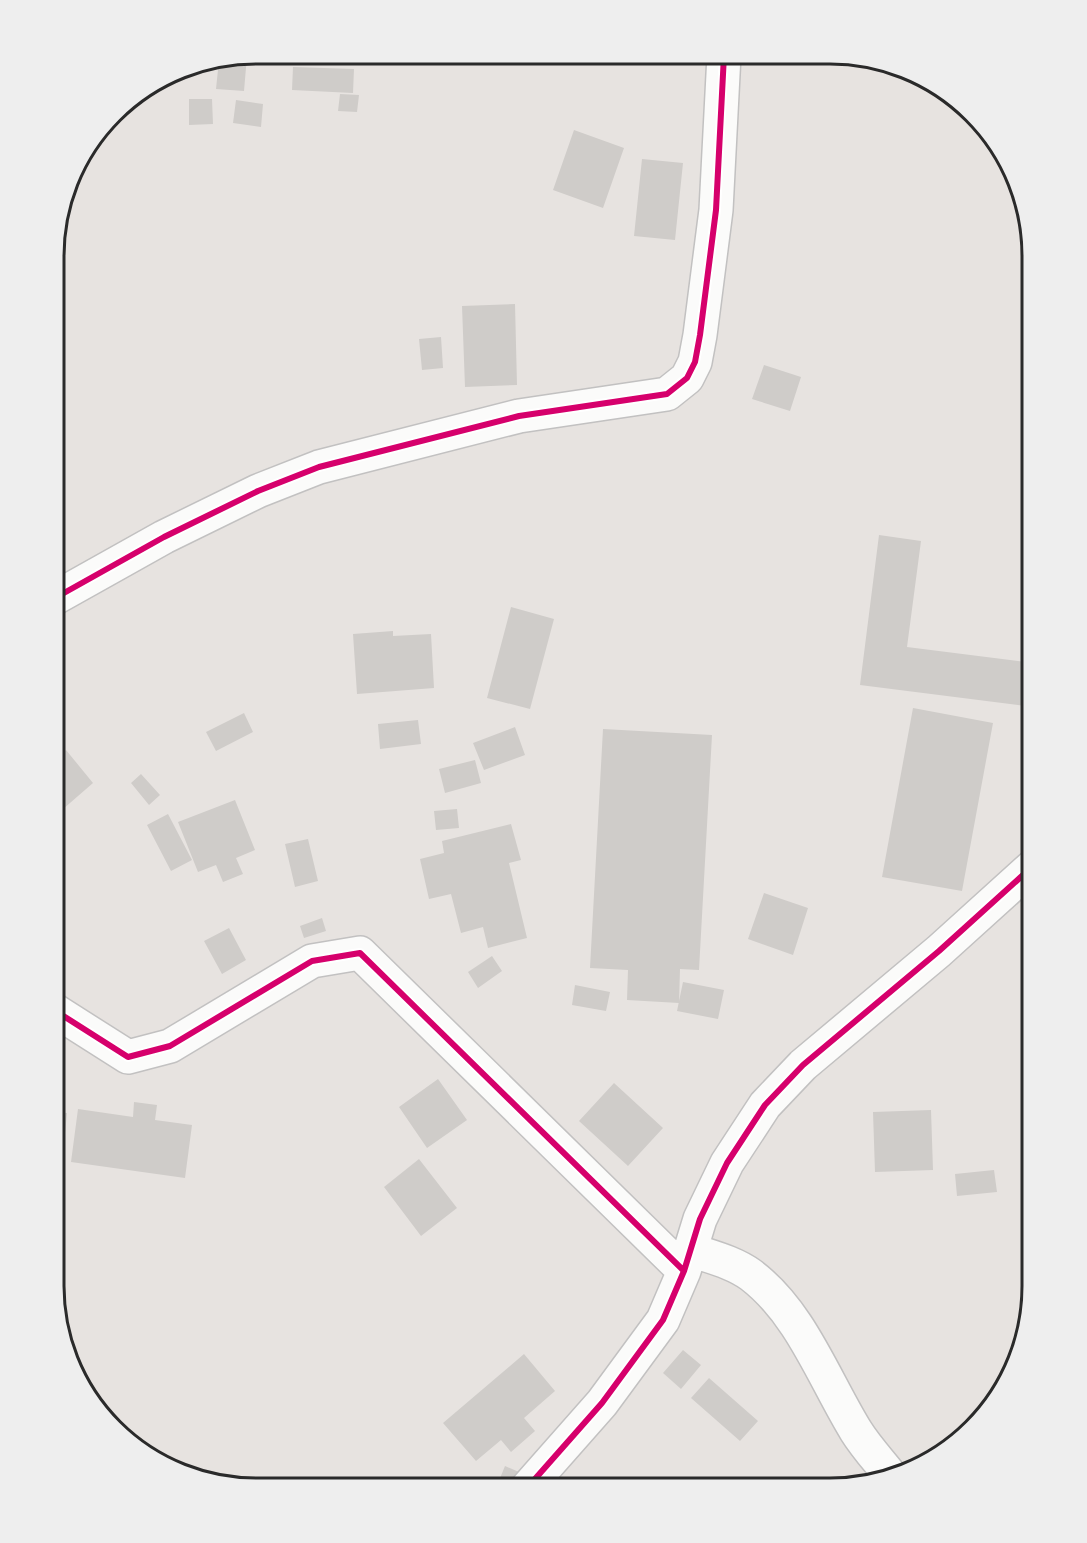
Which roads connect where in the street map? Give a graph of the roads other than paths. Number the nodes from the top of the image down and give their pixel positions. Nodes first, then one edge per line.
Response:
1 (723, 65) edge
2 (64, 593) edge
3 (1022, 876) edge
4 (64, 1016) edge
5 (688, 1261) junction
6 (886, 1470) edge
7 (536, 1478) edge

1 - 2 street
3 - 5 street
4 - 5 street
5 - 6 street
5 - 7 street

